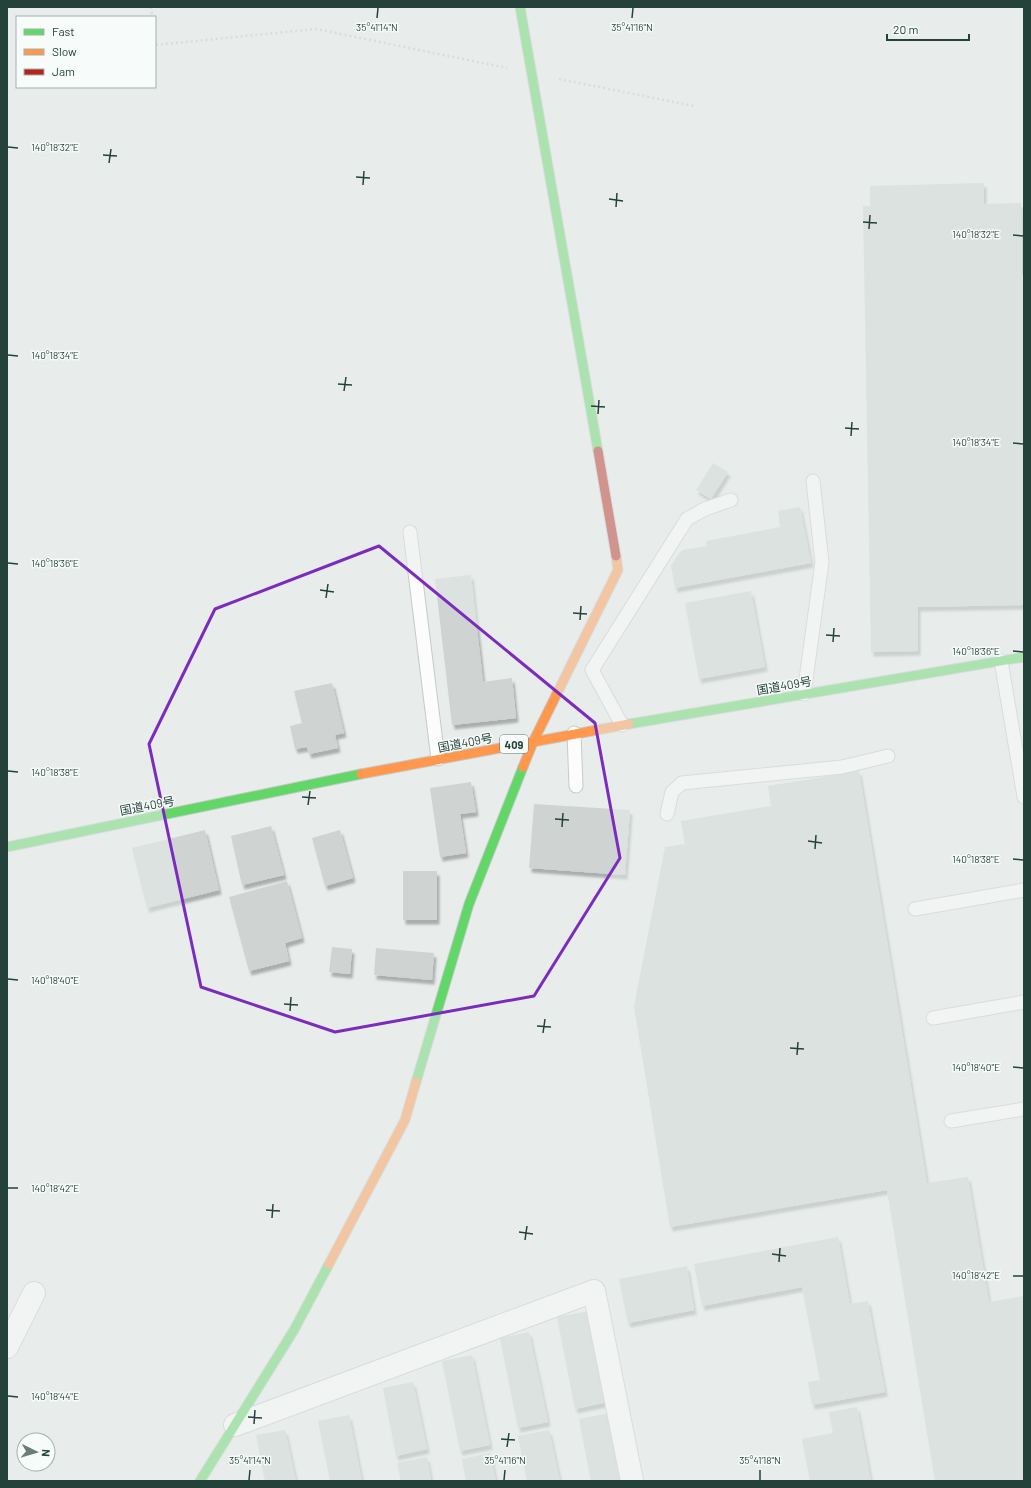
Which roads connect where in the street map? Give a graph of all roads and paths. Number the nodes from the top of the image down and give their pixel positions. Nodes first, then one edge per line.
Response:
1 (520, 7) edge
2 (156, 45) edge
3 (533, 74) junction
4 (694, 106) dead end
5 (813, 481) dead end
6 (731, 500) dead end
7 (410, 532) dead end
8 (1024, 657) edge
9 (1001, 661) junction
10 (804, 694) junction
11 (622, 725) junction
12 (574, 733) junction
13 (534, 740) junction
14 (888, 756) dead end
15 (438, 759) junction
16 (576, 786) dead end
17 (1024, 797) edge
18 (667, 814) dead end
19 (7, 847) edge
20 (1024, 890) edge
21 (914, 909) dead end
22 (1024, 1002) edge
23 (933, 1018) dead end
24 (1024, 1109) edge
25 (951, 1122) dead end
26 (34, 1293) dead end
27 (7, 1347) edge
28 (235, 1425) junction
29 (200, 1481) edge
30 (632, 1481) edge

1 - 3 main road
2 - 3 path
3 - 4 path
3 - 13 main road
5 - 10 lane
6 - 11 lane
7 - 15 lane
8 - 9 main road, 国道409号 / 409
9 - 10 main road, 国道409号 / 409
9 - 17 lane
10 - 11 main road, 国道409号 / 409
11 - 12 main road, 国道409号 / 409
12 - 13 main road, 国道409号 / 409
12 - 16 lane
13 - 15 main road, 国道409号 / 409
13 - 28 main road
14 - 18 lane
15 - 19 main road, 国道409号 / 409
20 - 21 lane
22 - 23 lane
24 - 25 lane
26 - 27 street
28 - 29 main road
28 - 30 street

